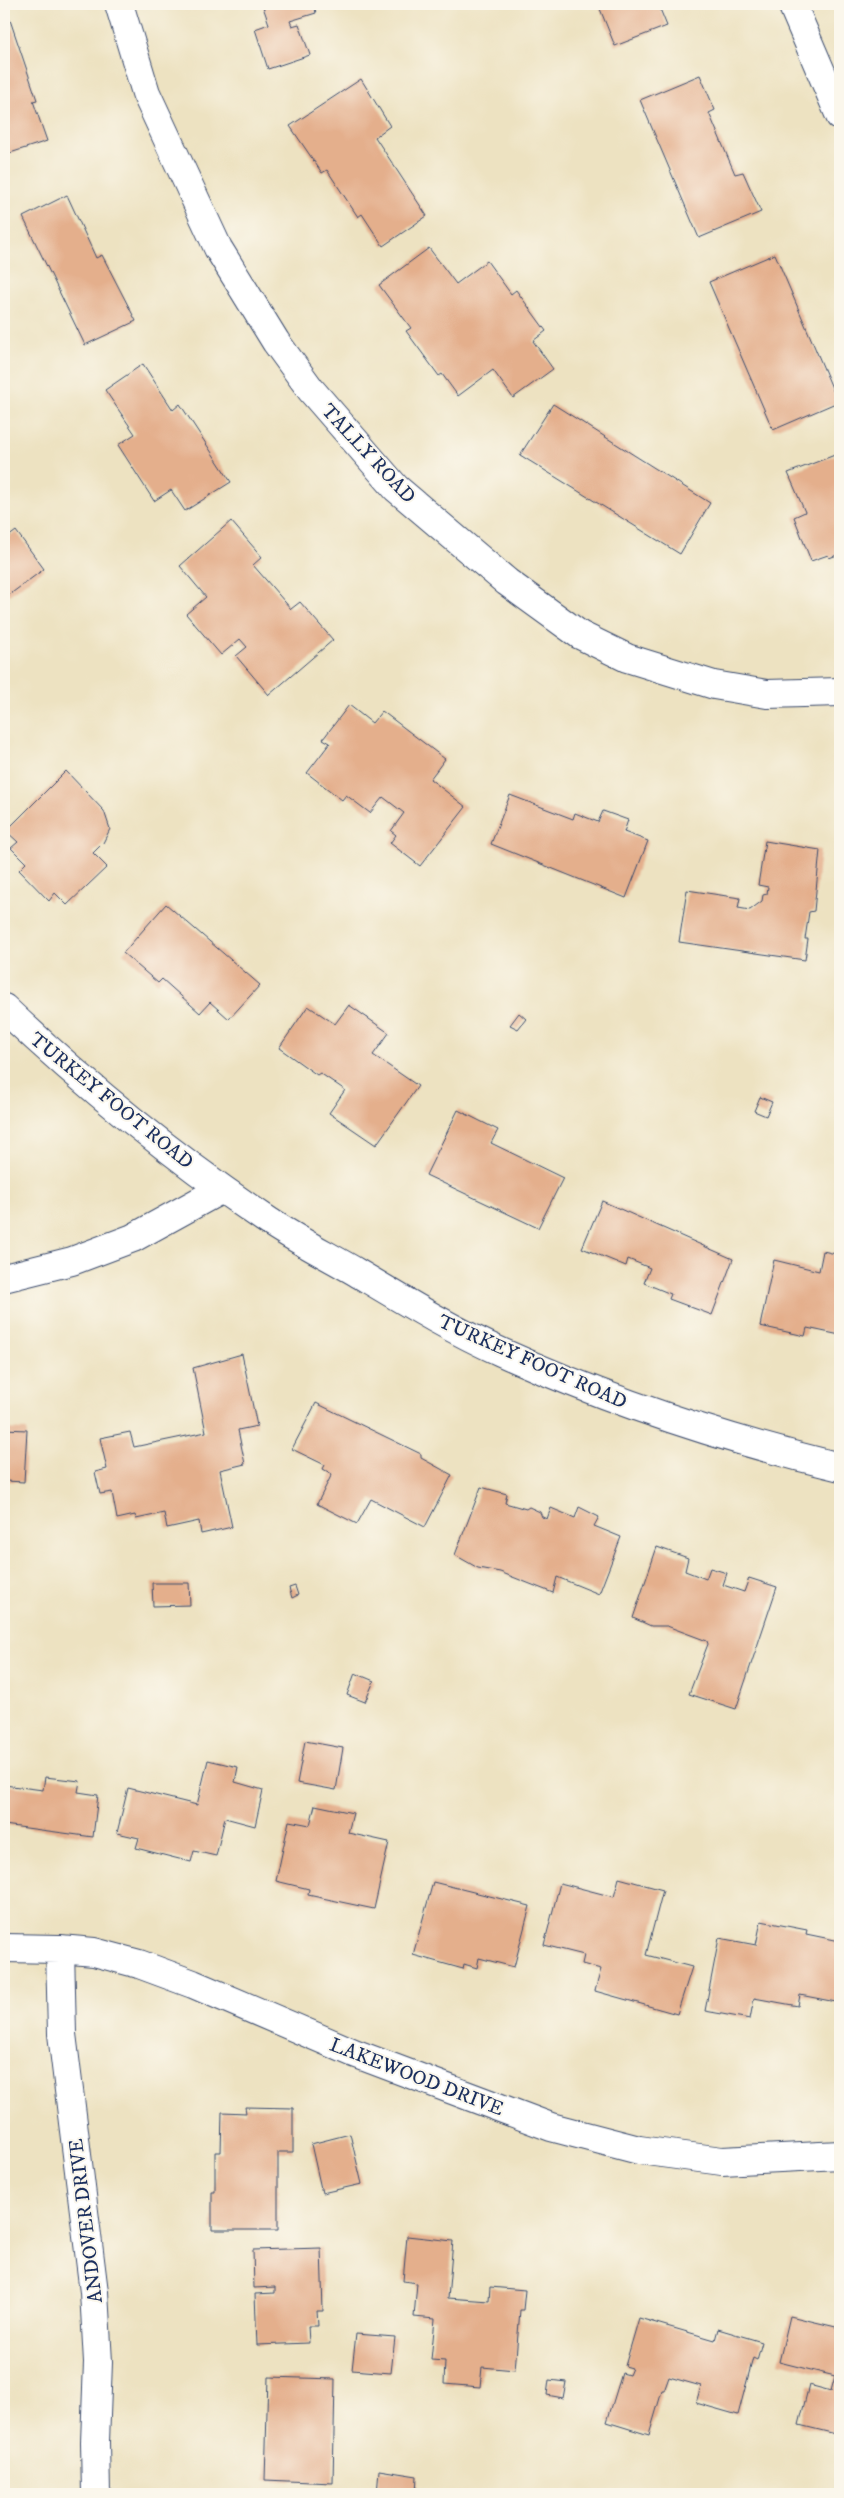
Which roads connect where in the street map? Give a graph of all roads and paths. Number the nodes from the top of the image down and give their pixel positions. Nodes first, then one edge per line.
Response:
1 (119, 4) edge
2 (792, 4) edge
3 (840, 116) edge
4 (840, 692) edge
5 (4, 1008) edge
6 (222, 1188) junction
7 (4, 1278) edge
8 (840, 1467) edge
9 (4, 1948) edge
10 (60, 1949) junction
11 (840, 2156) edge
12 (96, 2494) edge

1 - 4 street, TALLY ROAD
2 - 3 street
5 - 6 street, TURKEY FOOT ROAD
6 - 7 street
6 - 8 street, TURKEY FOOT ROAD
9 - 10 street, LAKEWOOD DRIVE
10 - 11 street, LAKEWOOD DRIVE
10 - 12 street, ANDOVER DRIVE

